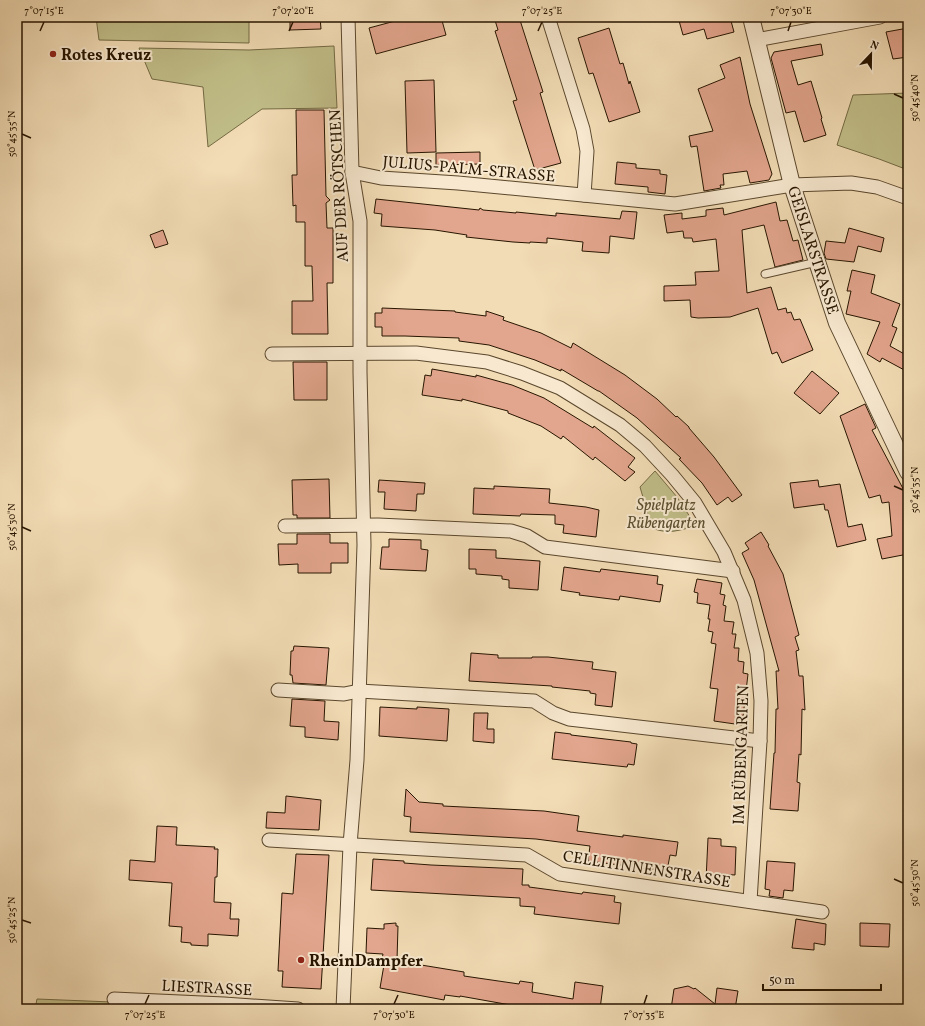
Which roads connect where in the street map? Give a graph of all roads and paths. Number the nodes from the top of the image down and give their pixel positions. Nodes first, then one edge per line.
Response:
1 (348, 17) edge
2 (548, 17) edge
3 (751, 17) edge
4 (880, 17) edge
5 (756, 40) junction
6 (352, 172) junction
7 (792, 185) junction
8 (584, 195) junction
9 (908, 198) edge
10 (817, 262) junction
11 (765, 274) dead end
12 (272, 354) dead end
13 (360, 354) junction
14 (908, 472) edge
15 (363, 525) junction
16 (285, 526) dead end
17 (733, 571) junction
18 (278, 690) dead end
19 (359, 691) junction
20 (760, 741) junction
21 (269, 840) dead end
22 (350, 845) junction
23 (750, 901) junction
24 (822, 912) dead end
25 (114, 999) dead end
26 (298, 1009) edge
27 (343, 1009) edge

1 - 6 street, AUF DER RÖTSCHEN
2 - 8 street
3 - 5 street, GEISLARSTRASSE
4 - 5 street
5 - 7 street, GEISLARSTRASSE
6 - 8 street, JULIUS-PALM-STRASSE
6 - 13 street, AUF DER RÖTSCHEN
7 - 8 street, JULIUS-PALM-STRASSE
7 - 9 street, JULIUS-PALM-STRASSE
7 - 10 street, GEISLARSTRASSE
10 - 11 lane
10 - 14 street, GEISLARSTRASSE
12 - 13 street
13 - 15 street, AUF DER RÖTSCHEN
13 - 17 street, IM RÜBENGARTEN
15 - 16 street
15 - 17 street
15 - 19 street, AUF DER RÖTSCHEN
17 - 20 street, IM RÜBENGARTEN
18 - 19 street
19 - 20 street
19 - 22 street, AUF DER RÖTSCHEN
20 - 23 street, IM RÜBENGARTEN
21 - 22 street
22 - 23 street, CELLITINNENSTRASSE
22 - 27 street, AUF DER RÖTSCHEN
23 - 24 street, CELLITINNENSTRASSE
25 - 26 street, LIESTRASSE

